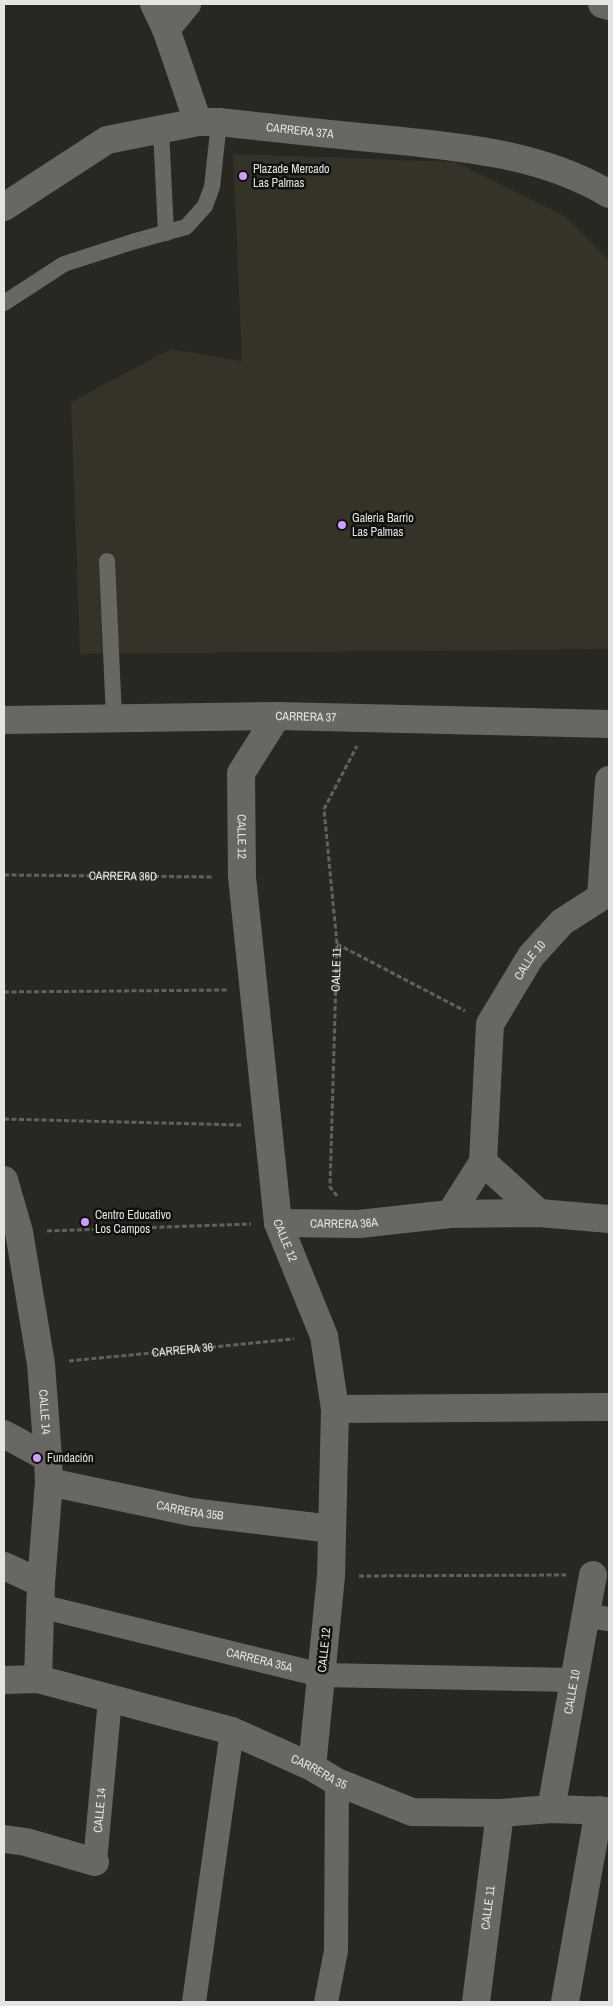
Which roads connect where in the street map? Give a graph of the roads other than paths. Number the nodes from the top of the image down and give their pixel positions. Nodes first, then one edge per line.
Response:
1 (154, 4) edge
2 (187, 4) edge
3 (602, 4) edge
4 (609, 5) edge
5 (166, 29) junction
6 (209, 122) junction
7 (161, 130) junction
8 (609, 194) edge
9 (4, 207) edge
10 (166, 233) junction
11 (4, 303) edge
12 (107, 560) dead end
13 (278, 716) junction
14 (114, 718) junction
15 (4, 720) edge
16 (609, 724) edge
17 (609, 780) edge
18 (605, 896) edge
19 (483, 1162) junction
20 (4, 1180) edge
21 (539, 1213) junction
22 (450, 1214) junction
23 (609, 1219) edge
24 (278, 1223) junction
25 (609, 1407) edge
26 (335, 1410) junction
27 (4, 1434) edge
28 (48, 1470) junction
29 (332, 1529) junction
30 (4, 1566) edge
31 (593, 1575) road end
32 (40, 1594) junction
33 (597, 1618) edge
34 (321, 1675) junction
35 (38, 1679) junction
36 (4, 1680) edge
37 (574, 1680) junction
38 (110, 1699) junction
39 (232, 1731) junction
40 (312, 1767) junction
41 (338, 1782) junction
42 (551, 1809) junction
43 (604, 1810) edge
44 (500, 1813) junction
45 (4, 1839) edge
46 (95, 1862) joint
47 (194, 2002) edge
48 (326, 2002) edge
49 (476, 2002) edge
50 (566, 2002) edge

1 - 5 street
2 - 5 street
3 - 4 street
5 - 6 street
6 - 7 street, CARRERA 37A
6 - 8 street, CARRERA 37A
6 - 10 lane
7 - 9 street, CARRERA 37A
7 - 10 lane
10 - 11 lane
12 - 14 lane
13 - 14 street, CARRERA 37
13 - 16 street, CARRERA 37
13 - 24 street, CALLE 12
14 - 15 street, CARRERA 37
17 - 18 street, CALLE 10
18 - 19 street, CALLE 10
19 - 21 street
19 - 22 street, CALLE 10
20 - 28 street, CALLE 14
21 - 22 street, CARRERA 36A
21 - 23 street, CARRERA 36A
22 - 24 street, CARRERA 36A
24 - 26 street, CALLE 12
25 - 26 street
26 - 29 street, CALLE 12
27 - 28 street, CARRERA 35B
28 - 29 street, CARRERA 35B
28 - 32 street, CALLE 14
29 - 34 street, CALLE 12
30 - 32 street, CARRERA 35A
31 - 33 street, CALLE 10
32 - 34 street, CARRERA 35A
32 - 35 street, CALLE 14
33 - 37 street, CALLE 10
34 - 37 street, CARRERA 35A
34 - 40 street, CALLE 12
35 - 36 street
35 - 38 street, CARRERA 35
37 - 42 street, CALLE 10
38 - 39 street, CARRERA 35
38 - 46 street, CALLE 14
39 - 40 street, CARRERA 35
39 - 47 street
40 - 41 street, CARRERA 35
41 - 44 street, CARRERA 35
41 - 48 street
42 - 43 street, CARRERA 35
42 - 44 street, CARRERA 35
43 - 50 street
44 - 49 street, CALLE 11
45 - 46 street

